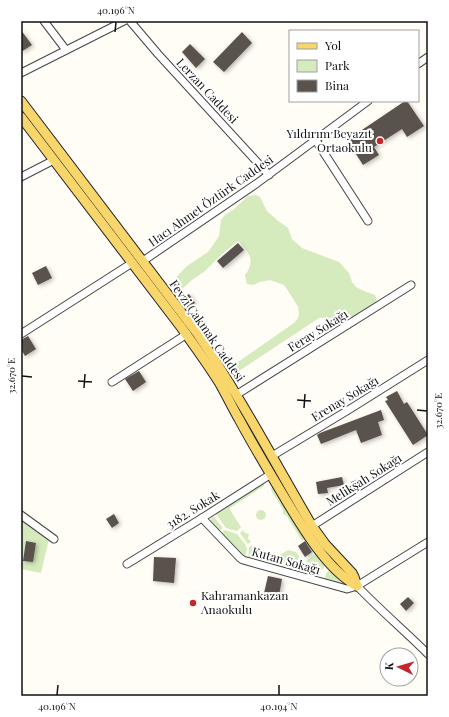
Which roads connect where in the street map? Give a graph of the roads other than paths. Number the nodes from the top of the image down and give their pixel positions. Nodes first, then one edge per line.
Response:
1 (44, 21) edge
2 (124, 21) edge
3 (130, 21) edge
4 (66, 50) junction
5 (428, 57) edge
6 (419, 63) edge
7 (21, 73) edge
8 (21, 101) edge
9 (367, 102) edge
10 (21, 117) edge
11 (316, 140) junction
12 (54, 160) junction
13 (269, 175) junction
14 (21, 177) edge
15 (368, 221) dead end
16 (143, 261) junction
17 (132, 263) junction
18 (411, 285) dead end
19 (21, 334) edge
20 (187, 334) junction
21 (428, 360) edge
22 (112, 382) dead end
23 (236, 395) junction
24 (428, 452) edge
25 (272, 456) junction
26 (271, 474) junction
27 (21, 515) edge
28 (202, 518) junction
29 (312, 526) junction
30 (54, 539) dead end
31 (428, 542) edge
32 (127, 564) dead end
33 (357, 586) junction
34 (428, 654) edge

1 - 4 street
2 - 4 street
3 - 13 street, Lerzan Caddesi
4 - 7 street
5 - 6 street
8 - 16 main road, Fevzi Çakmak Caddesi
9 - 11 street, Hacı Ahmet Öztürk Caddesi
10 - 12 main road, Fevzi Çakmak Caddesi
11 - 13 street, Hacı Ahmet Öztürk Caddesi
11 - 15 street
12 - 14 street
12 - 17 main road, Fevzi Çakmak Caddesi
13 - 16 street, Hacı Ahmet Öztürk Caddesi
16 - 23 main road, Fevzi Çakmak Caddesi
17 - 19 street
17 - 20 main road, Fevzi Çakmak Caddesi
18 - 23 street, Feray Sokağı
20 - 22 street
20 - 26 main road, Fevzi Çakmak Caddesi
21 - 25 street, Erenay Sokağı
23 - 25 main road, Fevzi Çakmak Caddesi
24 - 29 street, Melikşah Sokağı
25 - 29 main road, Fevzi Çakmak Caddesi
26 - 28 street, 3182. Sokak
26 - 33 main road, Fevzi Çakmak Caddesi
27 - 30 street
28 - 32 street, 3182. Sokak
28 - 33 street, Kutan Sokağı
29 - 33 main road, Fevzi Çakmak Caddesi
31 - 33 street
33 - 34 street, Fevzi Çakmak Caddesi

